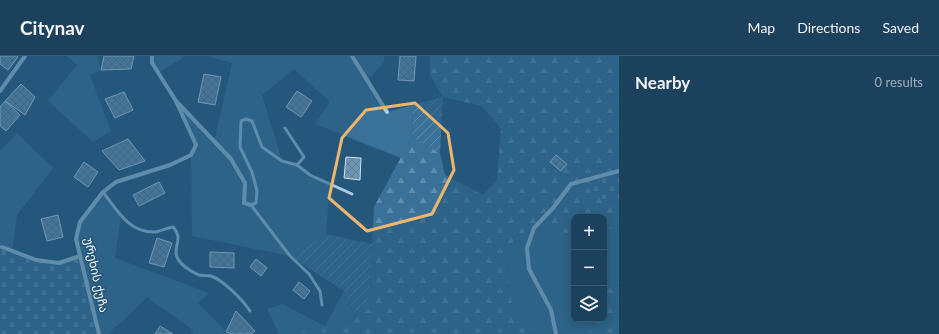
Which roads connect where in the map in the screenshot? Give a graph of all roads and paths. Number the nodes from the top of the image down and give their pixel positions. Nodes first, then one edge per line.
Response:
1 (25, 56) edge
2 (152, 56) edge
3 (352, 56) edge
4 (0, 91) edge
5 (176, 101) junction
6 (387, 112) dead end
7 (285, 128) dead end
8 (297, 165) junction
9 (619, 171) edge
10 (103, 192) junction
11 (352, 194) dead end
12 (251, 205) junction
13 (1, 247) edge
14 (80, 256) junction
15 (322, 305) dead end
16 (250, 310) dead end
17 (99, 334) edge
18 (556, 334) edge

1 - 4 street
2 - 5 street, ურეხის ქუჩა
3 - 6 street
5 - 10 street, ურეხის ქუჩა
5 - 12 street, ურეხის ქუჩა
7 - 8 lane
8 - 11 lane
8 - 12 lane
9 - 18 street
10 - 14 street, ურეხის ქუჩა
10 - 16 lane
12 - 15 lane
13 - 14 street
14 - 17 street, ურეხის ქუჩა

